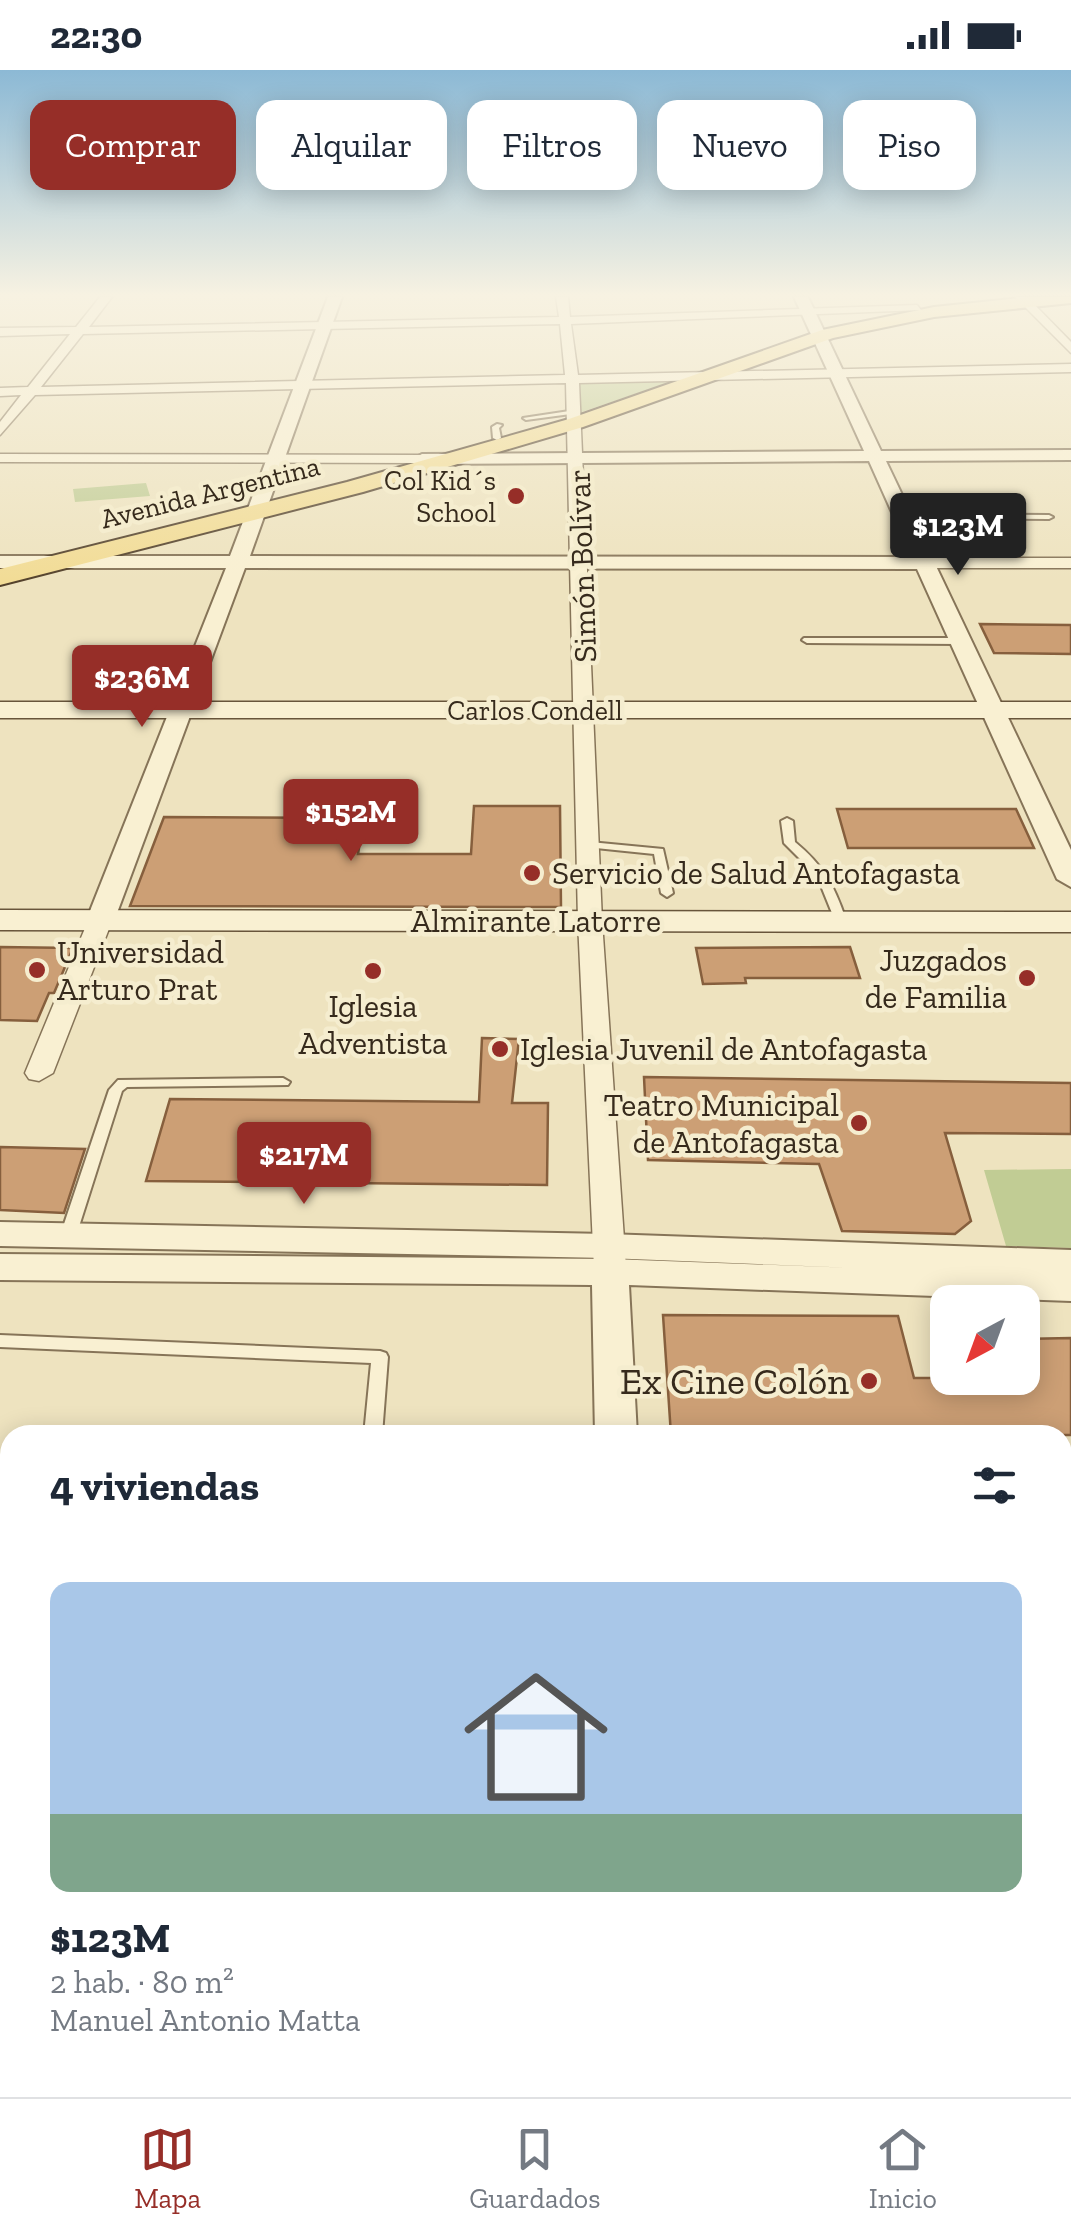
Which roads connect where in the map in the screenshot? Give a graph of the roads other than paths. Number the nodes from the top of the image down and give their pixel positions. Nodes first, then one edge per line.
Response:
1 (0, 392) edge
2 (32, 392) junction
3 (51, 392) edge
4 (303, 392) edge
5 (575, 392) edge
6 (644, 392) edge
7 (657, 392) edge
8 (844, 392) edge
9 (576, 416) junction
10 (526, 418) dead end
11 (0, 432) edge
12 (1071, 455) edge
13 (874, 456) junction
14 (277, 457) junction
15 (578, 457) junction
16 (0, 458) edge
17 (454, 458) junction
18 (422, 459) junction
19 (258, 506) junction
20 (902, 516) junction
21 (1048, 518) dead end
22 (58, 562) junction
23 (236, 562) junction
24 (580, 562) junction
25 (6, 563) edge
26 (924, 563) junction
27 (1071, 563) edge
28 (0, 577) edge
29 (807, 640) dead end
30 (960, 641) junction
31 (0, 710) edge
32 (178, 710) junction
33 (587, 710) junction
34 (992, 710) junction
35 (1071, 710) edge
36 (786, 821) dead end
37 (590, 846) junction
38 (1071, 880) edge
39 (667, 892) dead end
40 (0, 920) edge
41 (100, 920) junction
42 (840, 920) junction
43 (590, 921) junction
44 (1071, 922) edge
45 (40, 1073) dead end
46 (283, 1082) dead end
47 (0, 1234) edge
48 (68, 1236) junction
49 (609, 1259) junction
50 (1071, 1263) edge
51 (0, 1267) edge
52 (1071, 1288) edge
53 (0, 1342) edge
54 (374, 1425) edge
55 (616, 1425) edge

1 - 2 street
2 - 3 street
2 - 11 street
4 - 14 street
5 - 9 street, Simón Bolívar
6 - 9 main road, Avenida Argentina
7 - 9 main road, Avenida Argentina
8 - 13 street
9 - 10 lane
9 - 15 street, Simón Bolívar
9 - 17 main road, Avenida Argentina
9 - 18 main road, Avenida Argentina
12 - 13 street
13 - 15 street
13 - 20 street
14 - 16 street
14 - 18 street
14 - 19 street
15 - 17 street
15 - 24 street, Simón Bolívar
17 - 18 street
17 - 19 main road, Avenida Argentina
18 - 19 main road, Avenida Argentina
19 - 22 main road, Avenida Argentina
19 - 23 street
19 - 25 main road, Avenida Argentina
20 - 21 lane
20 - 26 street
22 - 23 street
22 - 25 street
22 - 28 main road, Avenida Argentina
23 - 24 street
23 - 32 street
24 - 26 street
24 - 33 street, Simón Bolívar
26 - 27 street
26 - 30 street
29 - 30 lane
30 - 34 street
31 - 32 main road, Carlos Condell
32 - 33 main road, Carlos Condell
32 - 41 street
33 - 34 main road, Carlos Condell
33 - 37 street, Simón Bolívar
34 - 35 main road, Carlos Condell
34 - 38 street
36 - 42 lane
37 - 39 lane
37 - 43 street, Simón Bolívar
40 - 41 main road, Almirante Latorre
41 - 43 main road, Almirante Latorre
41 - 45 street
42 - 43 main road, Almirante Latorre
42 - 44 main road, Almirante Latorre
43 - 49 street, Simón Bolívar
46 - 48 lane
47 - 48 street
48 - 49 street
49 - 50 street
49 - 51 street
49 - 52 street
49 - 55 street, Simón Bolívar
53 - 54 lane

